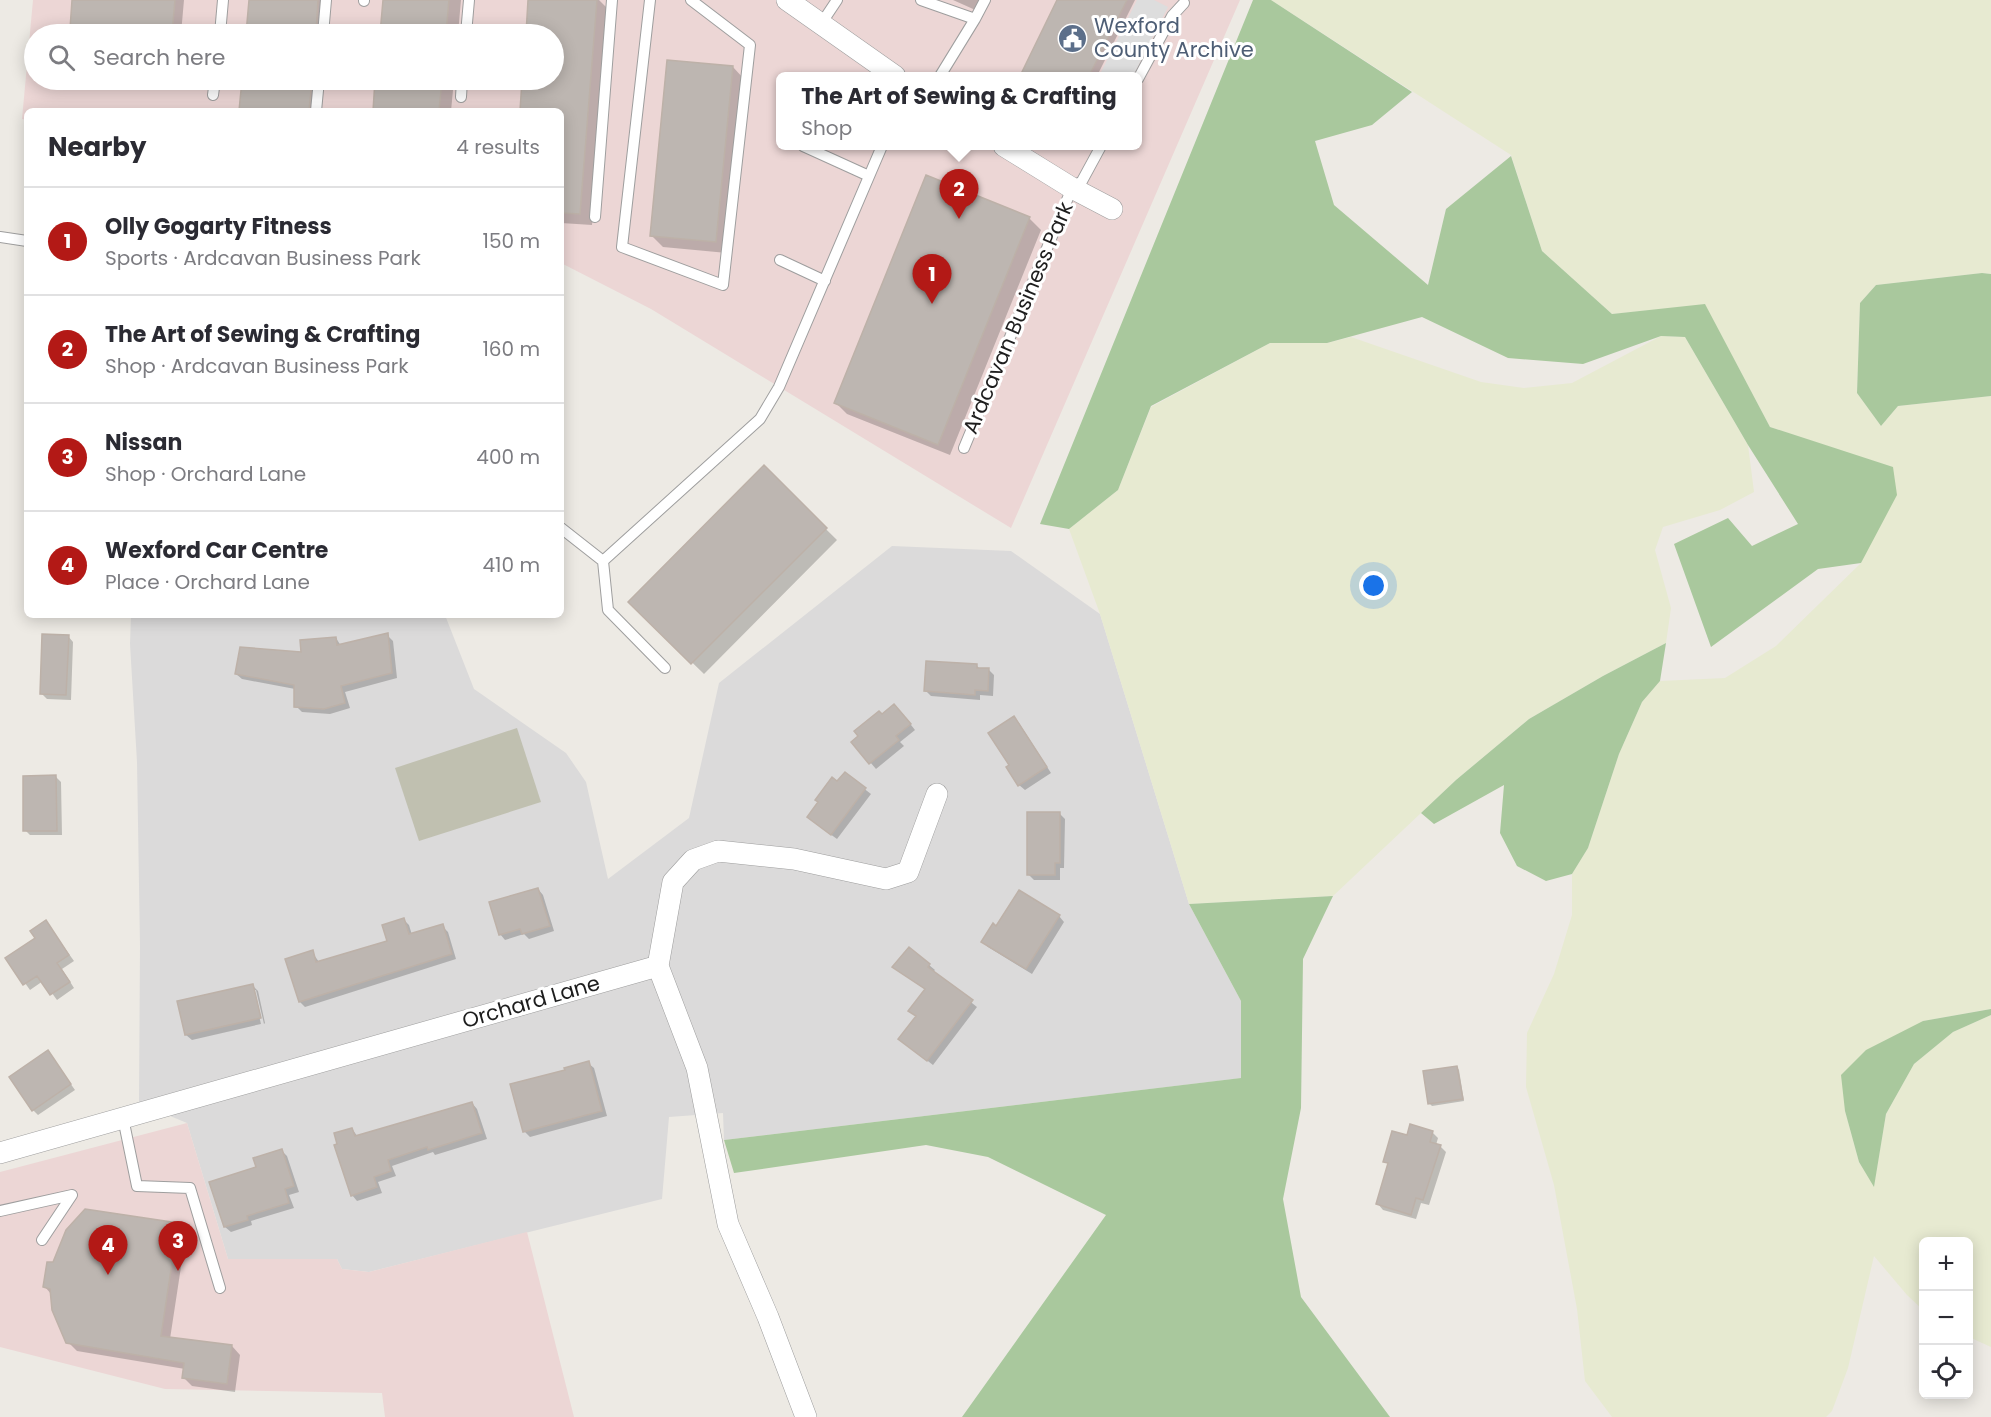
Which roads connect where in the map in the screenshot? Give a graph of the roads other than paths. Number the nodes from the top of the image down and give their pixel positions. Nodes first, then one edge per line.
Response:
1 (223, 0) edge
2 (326, 0) edge
3 (469, 0) edge
4 (612, 0) edge
5 (650, 0) edge
6 (691, 0) edge
7 (787, 0) edge
8 (837, 0) edge
9 (921, 0) edge
10 (986, 0) edge
11 (1184, 3) dead end
12 (975, 19) junction
13 (220, 24) edge
14 (324, 24) edge
15 (467, 24) edge
16 (821, 24) junction
17 (889, 72) edge
18 (942, 72) edge
19 (1140, 72) edge
20 (214, 90) edge
21 (318, 90) edge
22 (461, 90) edge
23 (213, 95) dead end
24 (460, 97) dead end
25 (316, 108) edge
26 (811, 150) edge
27 (880, 150) edge
28 (1010, 150) edge
29 (1099, 150) edge
30 (869, 176) junction
31 (1072, 188) junction
32 (1112, 209) dead end
33 (595, 217) dead end
34 (0, 237) edge
35 (24, 241) edge
36 (780, 260) dead end
37 (825, 281) junction
38 (964, 448) dead end
39 (564, 530) edge
40 (603, 561) junction
41 (665, 668) dead end
42 (938, 794) dead end
43 (658, 966) junction
44 (123, 1118) junction
45 (0, 1153) edge
46 (0, 1211) edge
47 (42, 1240) dead end
48 (220, 1288) dead end
49 (806, 1417) edge

1 - 13 lane
2 - 14 lane
3 - 15 lane
4 - 33 lane
5 - 6 lane
7 - 16 street
8 - 16 lane
9 - 12 lane
10 - 12 lane
11 - 19 lane
12 - 18 lane
16 - 17 street
20 - 23 lane
21 - 25 lane
22 - 24 lane
26 - 30 lane
27 - 30 lane
28 - 31 street, Ardcavan Business Park
29 - 31 lane, Ardcavan Business Park
30 - 37 lane
31 - 32 street, Ardcavan Business Park
31 - 38 lane, Ardcavan Business Park
34 - 35 lane
36 - 37 lane
37 - 40 lane
39 - 40 lane
40 - 41 lane
42 - 43 street
43 - 44 street, Orchard Lane
43 - 49 street
44 - 45 street, Orchard Lane
44 - 48 lane
46 - 47 lane

